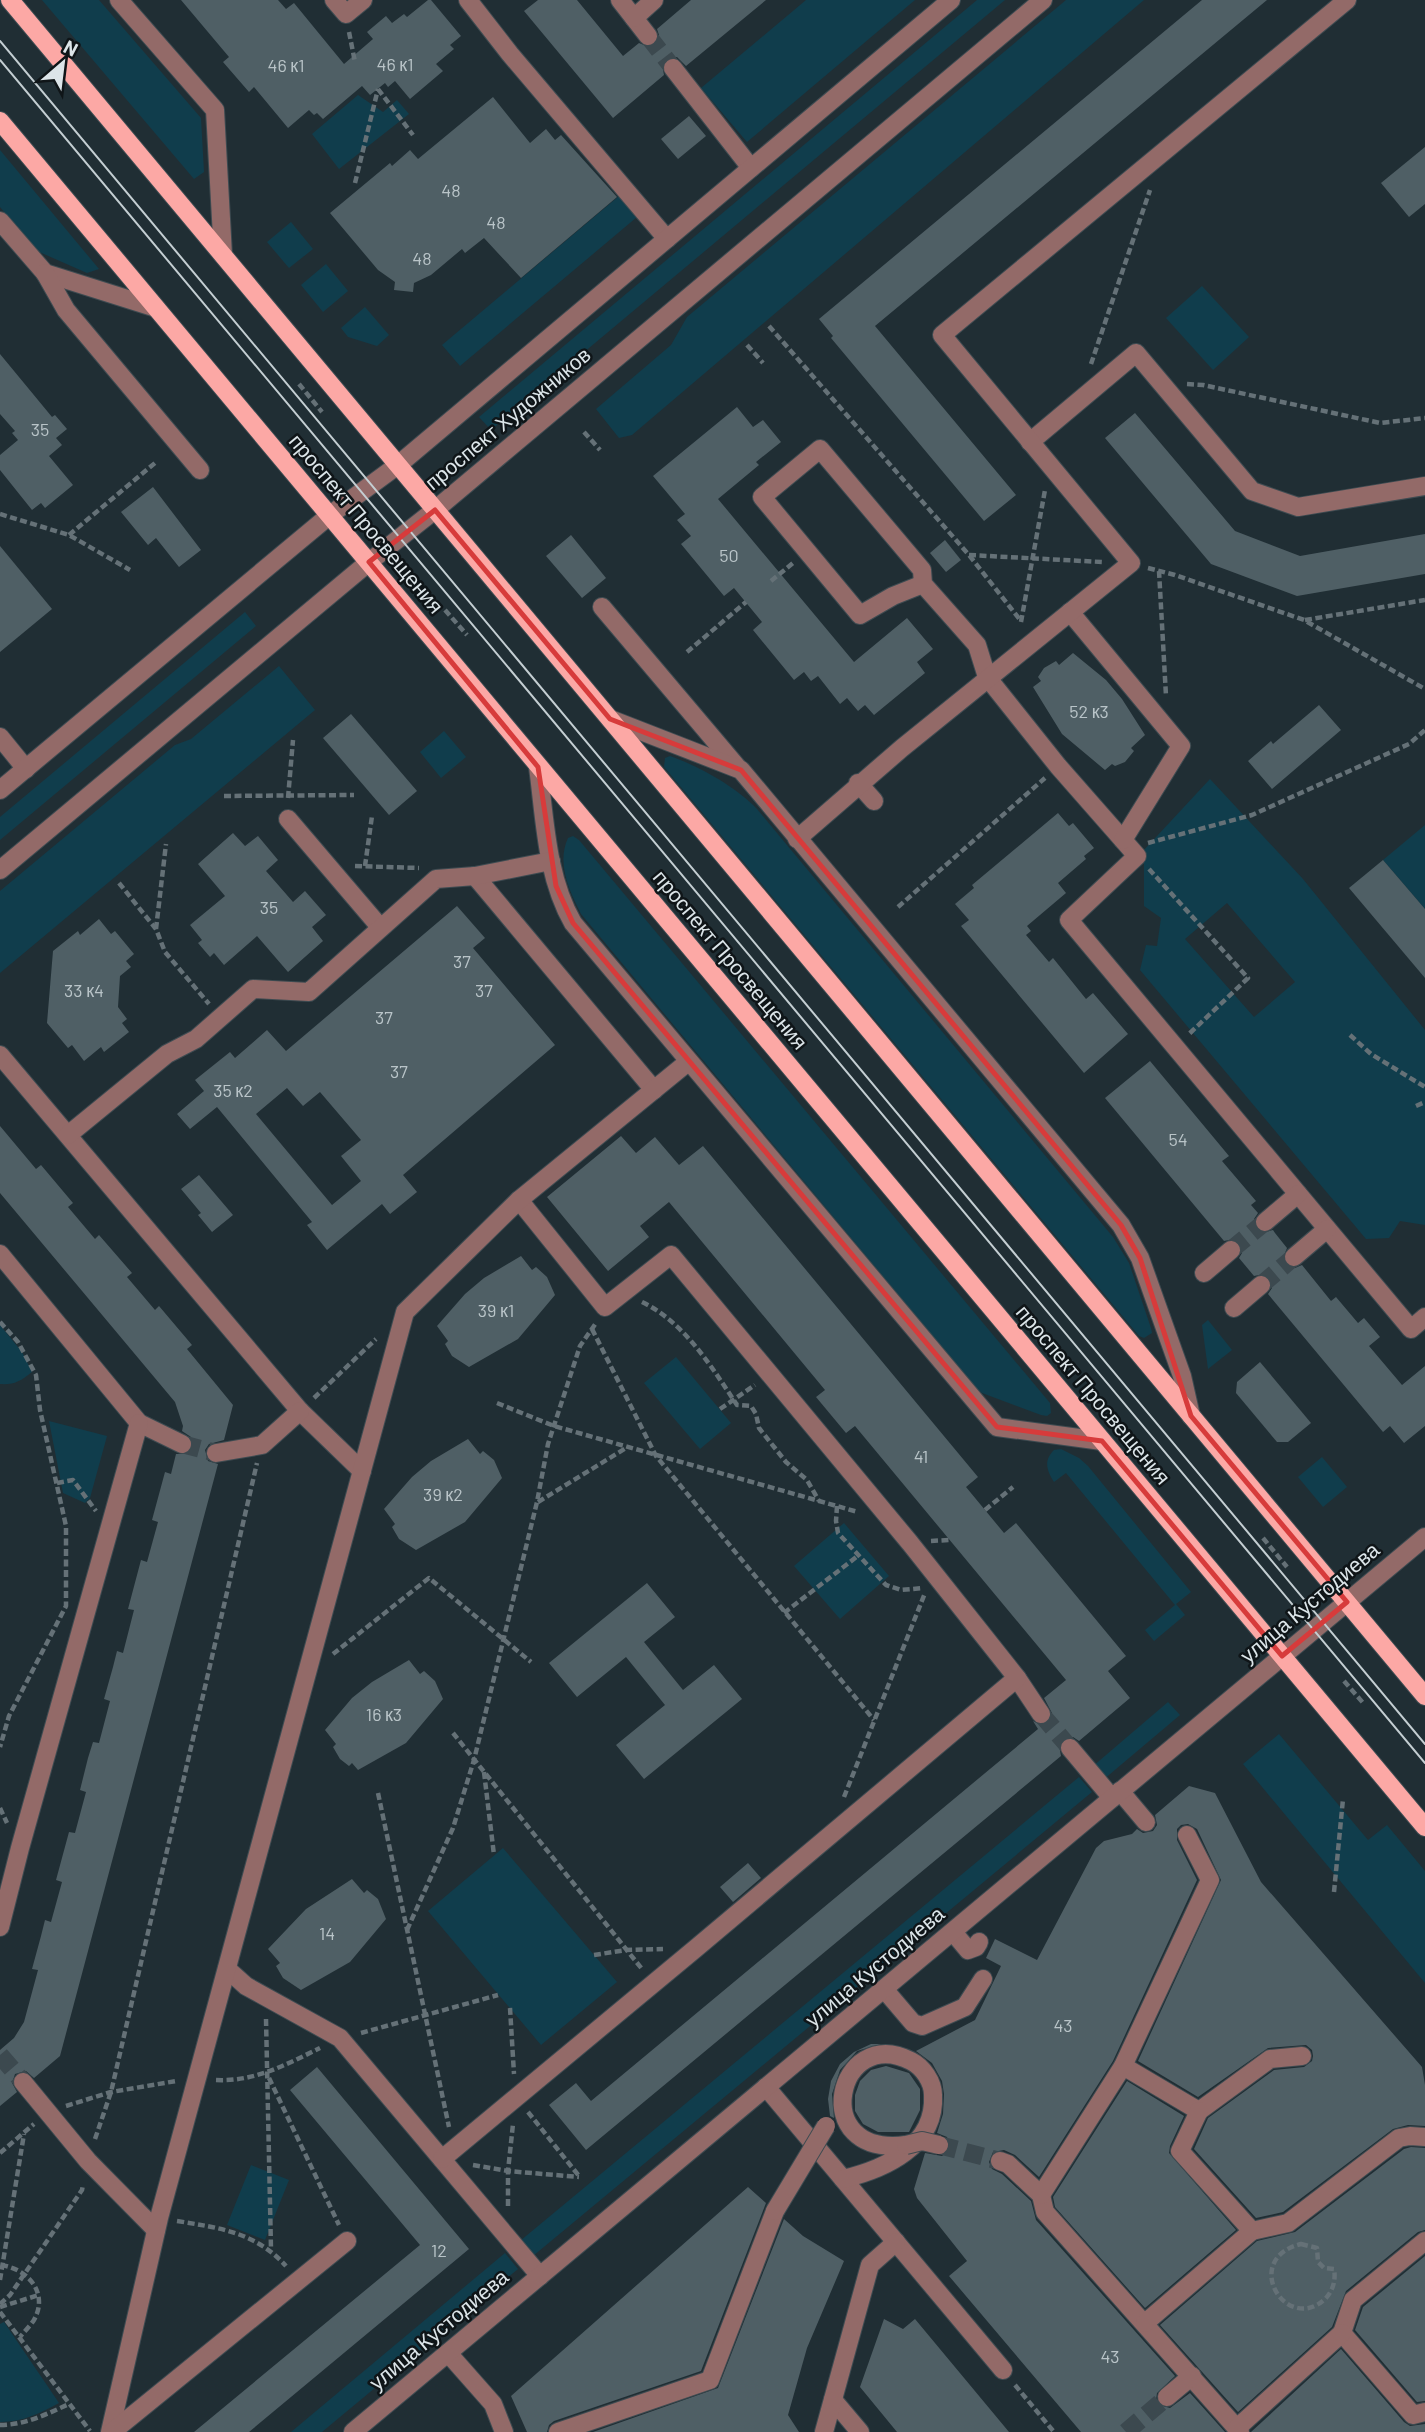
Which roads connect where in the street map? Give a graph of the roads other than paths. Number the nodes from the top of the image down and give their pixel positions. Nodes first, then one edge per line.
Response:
1 (10, 0) edge
2 (120, 0) edge
3 (363, 0) edge
4 (468, 0) edge
5 (620, 0) edge
6 (654, 0) edge
7 (951, 0) edge
8 (1043, 0) edge
9 (1347, 0) edge
10 (340, 7) edge
11 (634, 18) junction
12 (648, 36) tunnel mouth
13 (673, 68) tunnel mouth
14 (0, 121) edge
15 (751, 168) junction
16 (0, 221) edge
17 (667, 239) junction
18 (223, 255) junction
19 (44, 273) junction
20 (156, 308) junction
21 (1030, 442) junction
22 (398, 466) junction
23 (200, 470) dead end
24 (1425, 486) edge
25 (435, 510) junction
26 (330, 515) junction
27 (369, 562) junction
28 (923, 584) junction
29 (602, 607) dead end
30 (1070, 612) junction
31 (987, 677) junction
32 (610, 719) junction
33 (0, 737) edge
34 (538, 766) junction
35 (26, 769) junction
36 (741, 770) junction
37 (858, 783) junction
38 (0, 790) edge
39 (874, 801) dead end
40 (288, 819) road end
41 (797, 839) junction
42 (1130, 848) junction
43 (551, 861) junction
44 (0, 870) edge
45 (475, 876) junction
46 (380, 928) junction
47 (0, 1055) edge
48 (688, 1062) junction
49 (654, 1090) junction
50 (68, 1135) junction
51 (1298, 1194) junction
52 (519, 1200) junction
53 (1265, 1222) tunnel mouth
54 (1327, 1229) junction
55 (1231, 1250) tunnel mouth
56 (0, 1254) edge
57 (1294, 1257) tunnel mouth
58 (1204, 1273) dead end
59 (1261, 1285) tunnel mouth
60 (1234, 1308) dead end
61 (1425, 1317) edge
62 (300, 1411) junction
63 (1191, 1416) junction
64 (139, 1423) junction
65 (1102, 1441) junction
66 (182, 1444) tunnel mouth
67 (216, 1453) tunnel mouth
68 (362, 1471) junction
69 (1425, 1537) edge
70 (1347, 1602) junction
71 (1282, 1656) junction
72 (1017, 1678) junction
73 (1425, 1696) edge
74 (1041, 1714) tunnel mouth
75 (1070, 1748) tunnel mouth
76 (1116, 1794) junction
77 (1146, 1822) dead end
78 (1425, 1827) edge
79 (1186, 1835) dead end
80 (0, 1927) edge
81 (953, 1932) junction
82 (979, 1942) dead end
83 (227, 1969) junction
84 (983, 1979) dead end
85 (884, 1989) junction
86 (1301, 2056) dead end
87 (1123, 2066) junction
88 (23, 2082) tunnel mouth
89 (766, 2087) junction
90 (841, 2104) junction
91 (1199, 2111) junction
92 (1425, 2137) edge
93 (910, 2144) junction
94 (939, 2145) tunnel mouth
95 (448, 2154) junction
96 (1000, 2161) tunnel mouth
97 (844, 2179) junction
98 (1041, 2195) junction
99 (158, 2224) junction
100 (1252, 2231) junction
101 (347, 2241) road end
102 (1425, 2241) edge
103 (896, 2242) junction
104 (540, 2276) junction
105 (1144, 2323) junction
106 (1342, 2333) junction
107 (448, 2353) junction
108 (1003, 2370) road end
109 (1192, 2376) junction
110 (1167, 2397) tunnel mouth
111 (833, 2400) junction
112 (1425, 2412) edge
113 (1238, 2430) edge
114 (111, 2432) edge
115 (353, 2432) edge
116 (504, 2432) edge
117 (558, 2432) edge
118 (824, 2432) edge
119 (860, 2432) edge

1 - 18 main road
2 - 18 street
3 - 10 street
4 - 17 street
5 - 11 street
6 - 11 street
7 - 15 street, проспект Художников
8 - 25 street, проспект Художников
9 - 21 street
11 - 12 street
13 - 15 street
14 - 20 main road, проспект Просвещения
15 - 17 street, проспект Художников
16 - 19 street
17 - 22 street, проспект Художников
18 - 22 main road
19 - 20 street
19 - 23 street
20 - 26 main road, проспект Просвещения
21 - 24 street
21 - 30 street
22 - 25 main road
22 - 26 street, проспект Художников
25 - 27 street, проспект Художников
25 - 32 main road
26 - 27 main road, проспект Просвещения
26 - 35 street, проспект Художников
27 - 34 main road, проспект Просвещения
27 - 44 street, проспект Художников
28 - 28 street
28 - 31 street
29 - 36 street
30 - 31 street
30 - 42 street
31 - 37 street
31 - 42 street
32 - 36 street
32 - 63 main road
33 - 35 street
34 - 43 street
34 - 65 main road, проспект Просвещения
35 - 38 street, проспект Художников
36 - 41 street
37 - 39 street
37 - 41 street
40 - 46 street
41 - 63 street
42 - 51 street
43 - 45 street
43 - 48 street
45 - 46 street
45 - 49 street
46 - 50 street
47 - 50 street
48 - 49 street
48 - 65 street
49 - 52 street
50 - 62 street
51 - 53 street
51 - 54 street
52 - 68 street
52 - 72 street
54 - 57 street
54 - 61 street
55 - 58 street
56 - 64 street
59 - 60 street
62 - 67 street
62 - 68 street
63 - 70 main road
64 - 66 street
64 - 80 street
65 - 71 main road, проспект Просвещения
68 - 83 street
69 - 70 street, улица Кустодиева
70 - 71 street, улица Кустодиева
70 - 73 main road
71 - 76 street, улица Кустодиева
71 - 78 main road, проспект Просвещения
72 - 74 street
72 - 95 street
75 - 76 street
76 - 77 street
76 - 81 street, улица Кустодиева
79 - 87 street
81 - 82 street
81 - 85 street, улица Кустодиева
83 - 95 street
83 - 99 street
84 - 85 street
85 - 89 street, улица Кустодиева
86 - 91 street
87 - 91 street
87 - 98 street
88 - 99 street
89 - 97 street
89 - 104 street, улица Кустодиева
90 - 93 street
90 - 93 street
90 - 117 street, bridge
91 - 100 street
92 - 100 street
93 - 94 street, bridge
93 - 97 street
95 - 104 street
96 - 98 street
97 - 103 street
98 - 105 street
99 - 114 street
100 - 105 street
101 - 114 street
102 - 106 street
103 - 108 street
103 - 111 street
104 - 107 street, улица Кустодиева
105 - 109 street
106 - 112 street
106 - 113 street
107 - 115 street, улица Кустодиева
107 - 116 street
109 - 110 street
109 - 113 street
111 - 118 street
111 - 119 street

